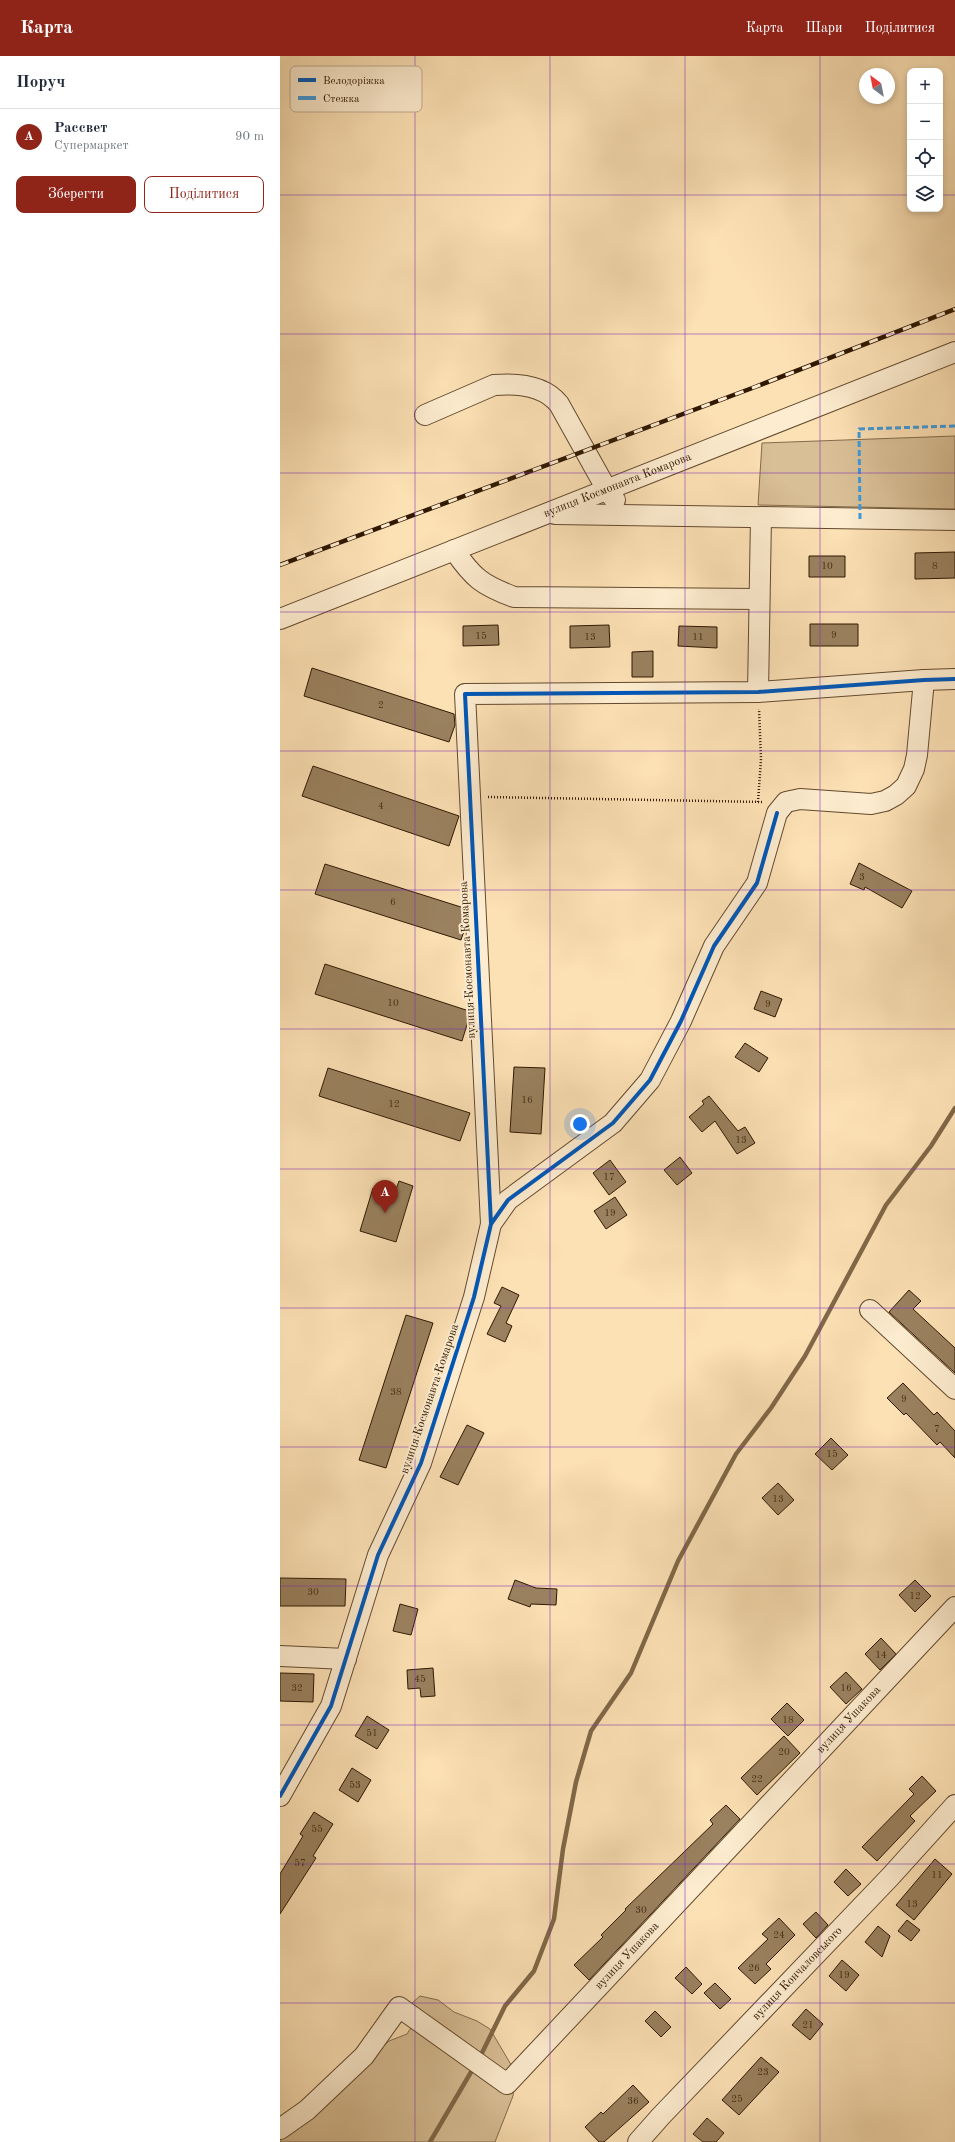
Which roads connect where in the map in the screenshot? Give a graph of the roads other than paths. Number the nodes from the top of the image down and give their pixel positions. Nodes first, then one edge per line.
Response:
1 (955, 352) edge
2 (424, 415) dead end
3 (607, 490) junction
4 (545, 514) junction
5 (631, 514) junction
6 (760, 517) junction
7 (955, 520) edge
8 (454, 550) junction
9 (759, 599) junction
10 (280, 619) edge
11 (955, 679) edge
12 (924, 680) junction
13 (758, 692) junction
14 (492, 1224) junction
15 (870, 1310) dead end
16 (955, 1389) edge
17 (955, 1607) edge
18 (280, 1656) edge
19 (346, 1659) junction
20 (280, 1796) edge
21 (955, 1805) edge
22 (280, 2129) edge
23 (638, 2142) edge

1 - 3 street, вулиця Космонавта Комарова
2 - 3 street
3 - 4 street, вулиця Космонавта Комарова
3 - 5 street
4 - 5 street
4 - 8 street, вулиця Космонавта Комарова
5 - 6 street
6 - 7 street
6 - 9 street
8 - 9 street
8 - 10 street, вулиця Космонавта Комарова
9 - 13 street
11 - 12 street
12 - 13 street
12 - 14 street, вулиця Космонавта Комарова
13 - 14 street, вулиця Космонавта Комарова
14 - 19 street, вулиця Космонавта Комарова
15 - 16 street
17 - 22 street, вулиця Ушакова
18 - 19 street
19 - 20 street, вулиця Космонавта Комарова
21 - 23 street, вулиця Кончаловського

